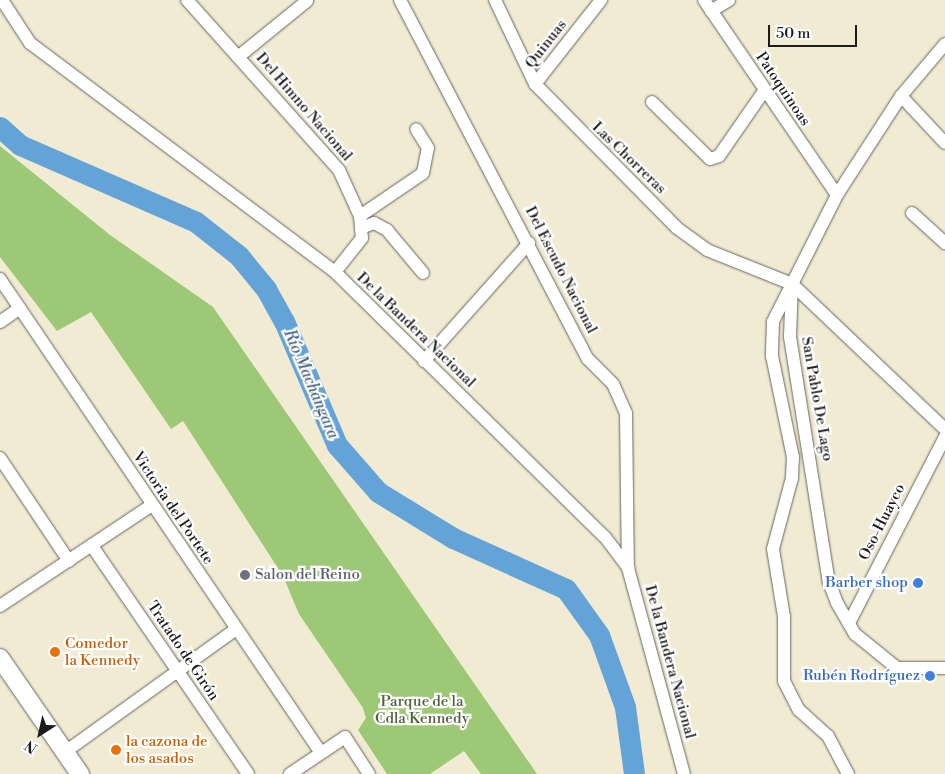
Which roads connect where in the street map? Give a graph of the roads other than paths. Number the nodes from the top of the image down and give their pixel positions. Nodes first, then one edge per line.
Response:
1 (2, 0) edge
2 (187, 0) edge
3 (400, 0) edge
4 (495, 0) edge
5 (601, 0) edge
6 (704, 0) edge
7 (729, 0) edge
8 (307, 1) dead end
9 (712, 12) junction
10 (945, 44) edge
11 (238, 57) junction
12 (535, 84) junction
13 (764, 91) junction
14 (901, 96) junction
15 (652, 102) dead end
16 (416, 129) dead end
17 (945, 143) edge
18 (837, 195) junction
19 (912, 212) dead end
20 (361, 222) junction
21 (529, 243) junction
22 (945, 243) edge
23 (335, 272) junction
24 (423, 273) dead end
25 (0, 279) edge
26 (792, 284) junction
27 (20, 308) junction
28 (0, 322) edge
29 (424, 361) junction
30 (945, 429) edge
31 (945, 437) edge
32 (0, 458) edge
33 (152, 505) junction
34 (92, 546) junction
35 (69, 561) junction
36 (628, 568) junction
37 (0, 606) edge
38 (849, 623) junction
39 (236, 629) junction
40 (0, 658) edge
41 (945, 668) edge
42 (177, 670) junction
43 (65, 752) junction
44 (321, 753) junction
45 (80, 774) edge
46 (248, 774) edge
47 (290, 774) edge
48 (370, 774) edge
49 (684, 774) edge
50 (848, 774) edge

1 - 23 street, De la Bandera Nacional
2 - 11 street, Del Himno Nacional
3 - 21 street, Del Escudo Nacional
4 - 12 street, Las Chorreras
5 - 12 street, Quinuas
6 - 9 street, Patoquinoas
7 - 9 street
8 - 11 street
9 - 13 street, Patoquinoas
10 - 14 street, San Pablo De Lago
11 - 20 street, Del Himno Nacional
12 - 26 street, Las Chorreras
13 - 15 street
13 - 18 street, Patoquinoas
14 - 17 street
14 - 18 street, San Pablo De Lago
16 - 20 street
18 - 26 street, San Pablo De Lago
19 - 22 street
20 - 23 street
20 - 24 street
21 - 29 street
21 - 36 street, Del Escudo Nacional
23 - 29 street, De la Bandera Nacional
25 - 27 street, Victoria del Portete
26 - 30 street
26 - 38 street, San Pablo De Lago
26 - 50 street
27 - 28 street
27 - 33 street, Victoria del Portete
29 - 36 street, De la Bandera Nacional
31 - 38 street, Oso-Huayco
32 - 35 street
33 - 34 street
33 - 39 street, Victoria del Portete
34 - 35 street
34 - 42 street, Tratado de Girón
35 - 37 street
36 - 49 street, De la Bandera Nacional
38 - 41 street, San Pablo De Lago
39 - 42 street
39 - 44 street, Victoria del Portete
40 - 43 main road
42 - 43 street
42 - 46 street, Tratado de Girón
43 - 45 main road
44 - 47 street
44 - 48 street

